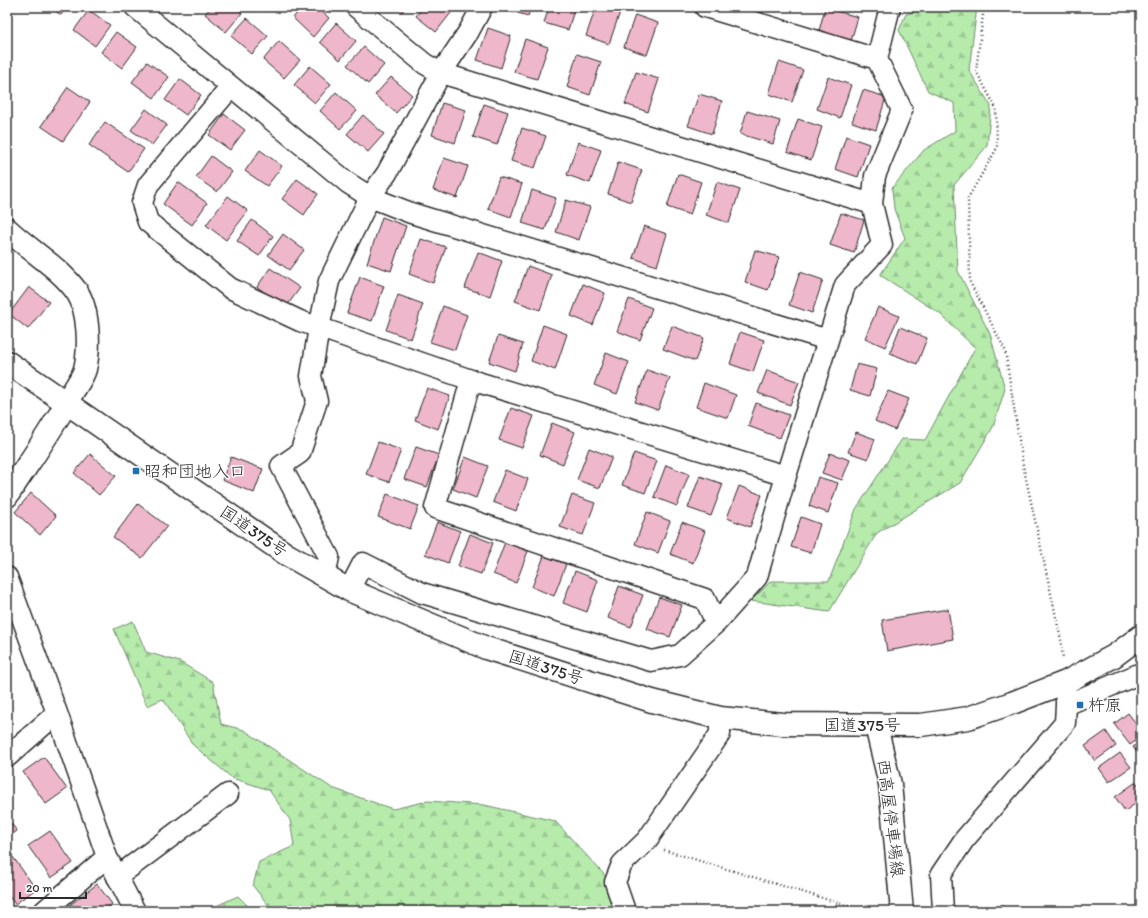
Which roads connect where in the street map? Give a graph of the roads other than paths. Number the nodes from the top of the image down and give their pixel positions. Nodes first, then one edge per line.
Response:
1 (135, 7) edge
2 (356, 7) edge
3 (482, 7) edge
4 (705, 7) edge
5 (890, 7) edge
6 (877, 59) junction
7 (441, 73) junction
8 (231, 87) junction
9 (370, 197) junction
10 (872, 204) junction
11 (7, 229) edge
12 (319, 328) junction
13 (828, 340) junction
14 (7, 362) edge
15 (471, 380) junction
16 (67, 403) junction
17 (786, 476) junction
18 (7, 496) edge
19 (325, 576) junction
20 (7, 577) edge
21 (349, 590) junction
22 (716, 623) junction
23 (1141, 636) edge
24 (1141, 673) edge
25 (1066, 682) junction
26 (1066, 705) junction
27 (57, 713) junction
28 (720, 718) junction
29 (876, 726) junction
30 (7, 757) edge
31 (228, 794) dead end
32 (107, 857) junction
33 (118, 877) junction
34 (44, 911) edge
35 (135, 911) edge
36 (625, 911) edge
37 (902, 911) edge
38 (943, 911) edge

1 - 8 street
2 - 7 street
3 - 7 street
4 - 6 street
5 - 6 street
6 - 10 street
7 - 9 street
7 - 10 street
8 - 9 street
8 - 12 street
9 - 12 street
9 - 13 street
10 - 13 street
11 - 16 main road
12 - 15 street
12 - 19 street
13 - 17 street
14 - 16 main road, 国道375号
15 - 17 street
15 - 22 street
16 - 18 main road
16 - 19 main road, 国道375号
17 - 22 street
19 - 21 main road, 国道375号
20 - 27 street
21 - 22 street
21 - 28 main road, 国道375号
23 - 25 main road, 国道375号
24 - 26 street
25 - 26 street
25 - 29 main road, 国道375号
26 - 38 street
27 - 30 street
27 - 32 street
28 - 29 main road, 国道375号
28 - 36 street
29 - 37 main road, 西高屋停車場線
31 - 33 street
32 - 33 street
32 - 34 street
33 - 35 street

